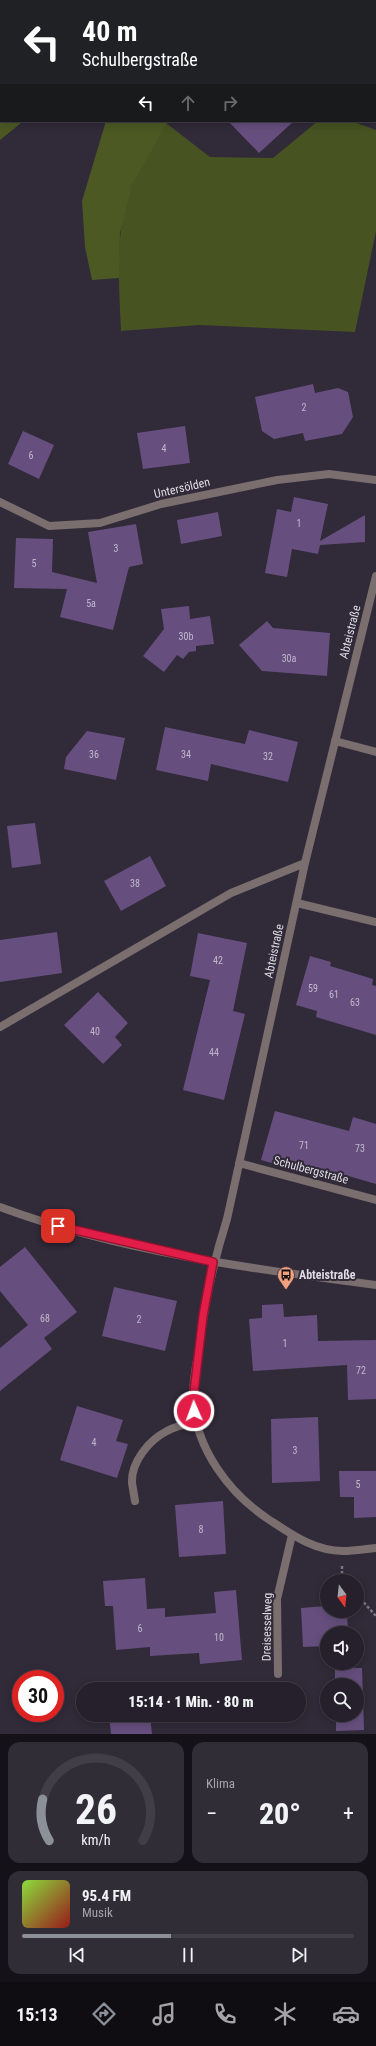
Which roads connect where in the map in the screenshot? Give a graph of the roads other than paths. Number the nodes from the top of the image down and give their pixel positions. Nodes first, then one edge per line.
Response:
1 (376, 480) edge
2 (0, 502) edge
3 (376, 576) edge
4 (335, 741) junction
5 (376, 752) edge
6 (305, 863) junction
7 (297, 903) junction
8 (376, 922) edge
9 (0, 1027) edge
10 (239, 1163) junction
11 (376, 1200) edge
12 (0, 1207) edge
13 (213, 1262) junction
14 (376, 1285) edge
15 (196, 1422) junction
16 (135, 1501) dead end
17 (292, 1535) junction
18 (376, 1548) edge
19 (278, 1674) dead end

1 - 2 street, Untersölden
3 - 4 street, Abteistraße
4 - 5 street
4 - 6 street, Abteistraße
6 - 7 street, Abteistraße
6 - 9 street
7 - 8 street
7 - 10 street, Abteistraße
10 - 11 street, Schulbergstraße
10 - 13 street, Abteistraße
12 - 13 street
13 - 14 street
13 - 15 street
15 - 16 street
15 - 17 street
17 - 18 street
17 - 19 street, Dreisesselweg

